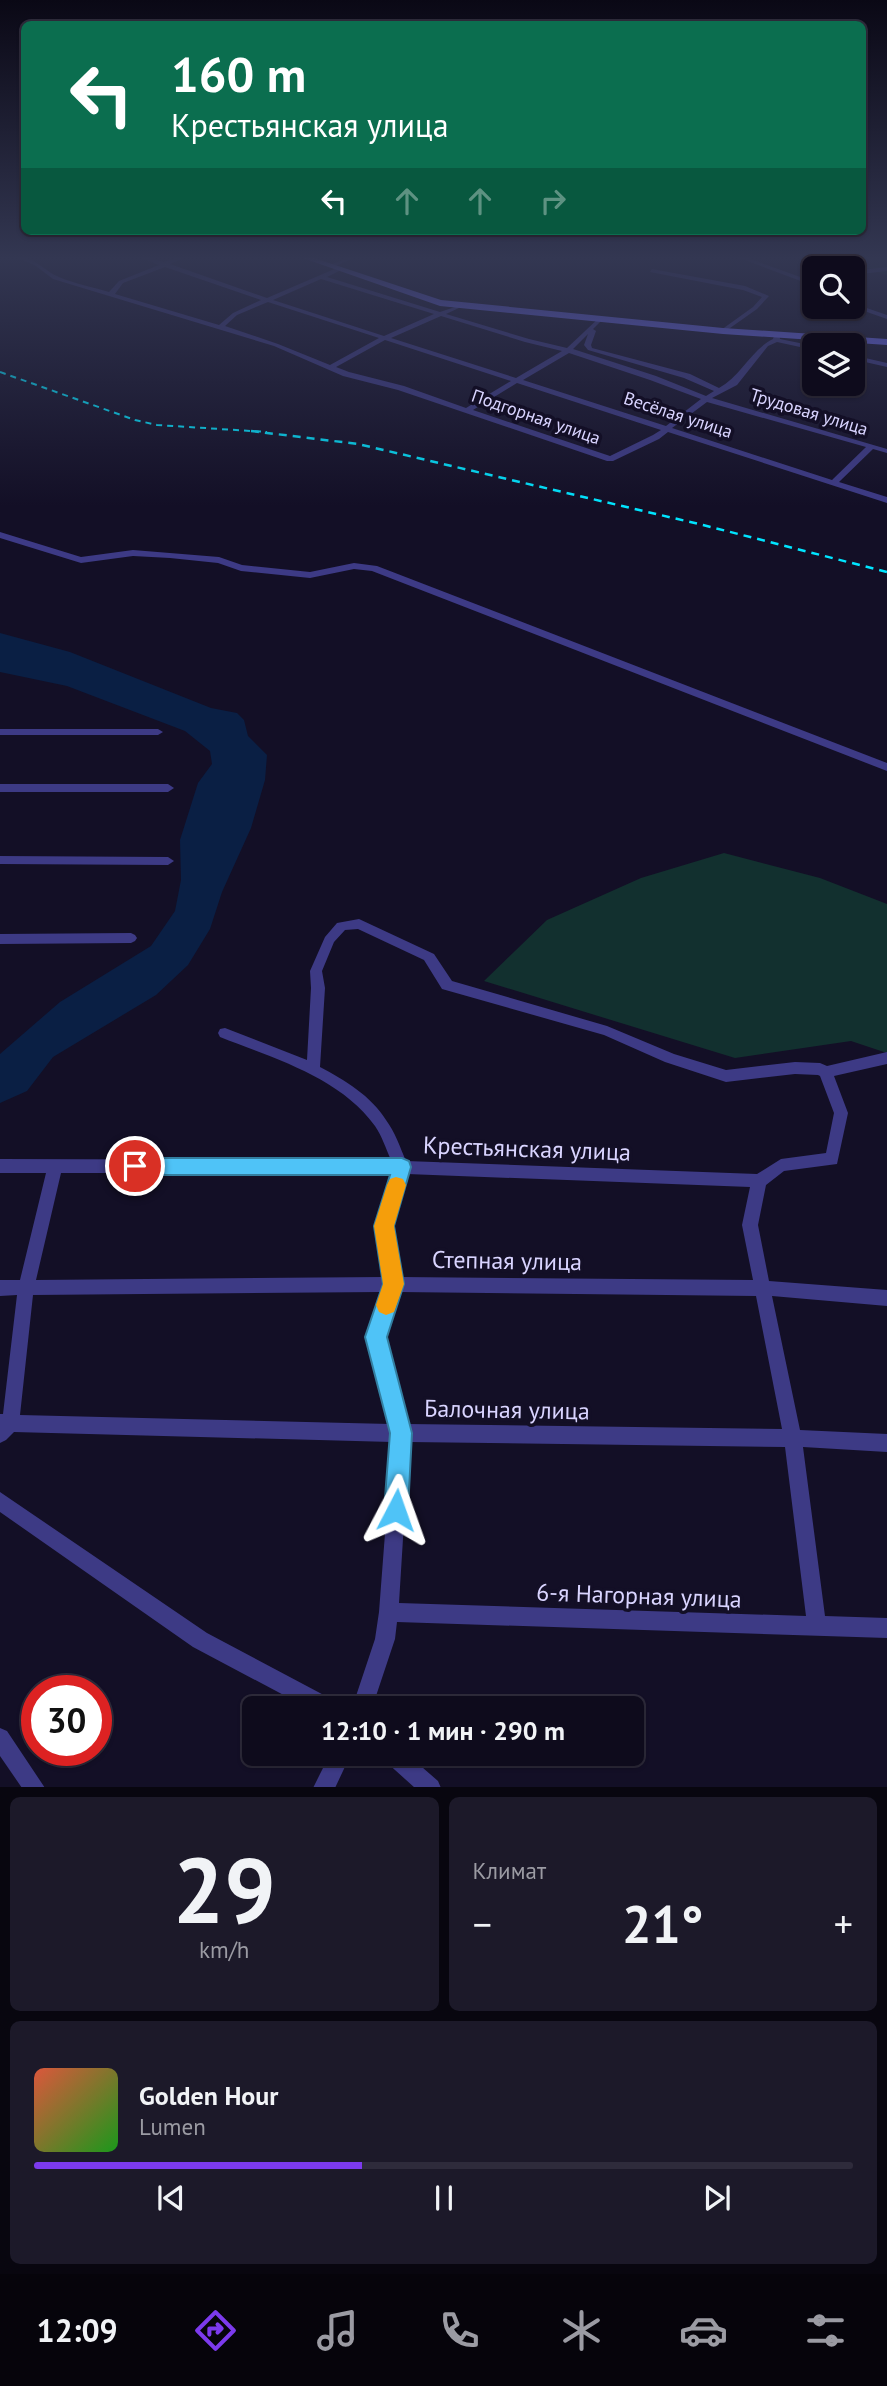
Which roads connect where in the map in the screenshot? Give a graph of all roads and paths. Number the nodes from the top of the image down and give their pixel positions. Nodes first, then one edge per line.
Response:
1 (259, 339) edge
2 (381, 339) edge
3 (388, 339) edge
4 (522, 339) edge
5 (579, 339) edge
6 (590, 339) edge
7 (773, 339) edge
8 (784, 339) edge
9 (829, 339) edge
10 (887, 342) edge
11 (802, 345) edge
12 (568, 349) junction
13 (865, 360) edge
14 (887, 365) edge
15 (329, 368) junction
16 (519, 381) junction
17 (719, 391) junction
18 (706, 399) junction
19 (467, 410) junction
20 (668, 428) junction
21 (871, 447) junction
22 (887, 451) edge
23 (833, 483) junction
24 (887, 499) edge
25 (0, 535) edge
26 (0, 732) edge
27 (158, 732) dead end
28 (887, 767) edge
29 (0, 788) edge
30 (168, 788) dead end
31 (0, 860) edge
32 (168, 861) dead end
33 (131, 938) dead end
34 (0, 939) edge
35 (226, 1033) dead end
36 (887, 1058) edge
37 (313, 1069) junction
38 (827, 1072) junction
39 (0, 1166) edge
40 (55, 1166) junction
41 (402, 1167) junction
42 (759, 1181) junction
43 (393, 1284) junction
44 (763, 1288) junction
45 (0, 1289) edge
46 (26, 1289) junction
47 (887, 1298) edge
48 (4, 1426) edge
49 (401, 1433) junction
50 (793, 1438) junction
51 (887, 1443) edge
52 (0, 1501) edge
53 (389, 1612) junction
54 (817, 1626) junction
55 (887, 1628) edge
56 (305, 1696) edge
57 (366, 1696) edge
58 (0, 1738) edge
59 (334, 1766) edge
60 (406, 1766) edge
61 (35, 1787) edge
62 (323, 1787) edge
63 (431, 1787) edge

1 - 15 street, Подгорная улица
2 - 15 street
3 - 16 street, Весёлая улица
4 - 12 street, Трудовая улица
5 - 12 street
6 - 17 street
7 - 17 street
8 - 11 street
9 - 10 main road
12 - 16 street
12 - 18 street, Трудовая улица
13 - 14 street
15 - 19 street, Подгорная улица
16 - 19 street
16 - 20 street, Весёлая улица
17 - 18 street
18 - 20 street
18 - 21 street, Трудовая улица
19 - 20 street, Подгорная улица
20 - 23 street, Весёлая улица
21 - 22 street, Трудовая улица
21 - 23 street
23 - 24 street, Весёлая улица
25 - 28 street
26 - 27 street
29 - 30 street
31 - 32 street
33 - 34 street
35 - 37 street
36 - 38 street
37 - 38 street
37 - 41 street
38 - 42 street
39 - 40 street, Крестьянская улица
40 - 41 street, Крестьянская улица
40 - 46 street
41 - 42 street, Крестьянская улица
41 - 43 street
42 - 44 street
43 - 44 street, Степная улица
43 - 46 street, Степная улица
43 - 49 street
44 - 47 street, Степная улица
44 - 50 street
45 - 46 street, Степная улица
46 - 48 street
48 - 49 street, Балочная улица
49 - 50 street, Балочная улица
49 - 53 street
50 - 51 street, Балочная улица
50 - 54 street
52 - 56 street
53 - 54 street, 6-я Нагорная улица
53 - 57 street
54 - 55 street, 6-я Нагорная улица
58 - 61 street
59 - 62 street
60 - 63 street

